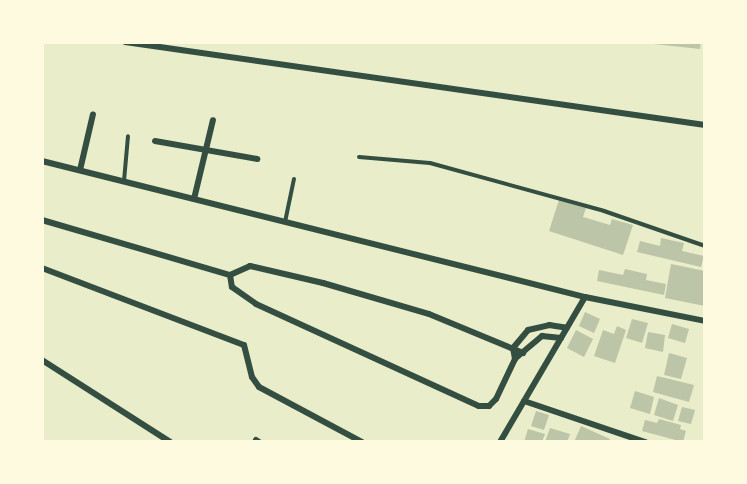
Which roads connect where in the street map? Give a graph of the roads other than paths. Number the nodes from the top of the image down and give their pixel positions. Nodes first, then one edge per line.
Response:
1 (125, 42) edge
2 (93, 114) dead end
3 (213, 120) dead end
4 (705, 125) edge
5 (128, 136) dead end
6 (155, 141) dead end
7 (206, 151) junction
8 (358, 157) dead end
9 (257, 159) dead end
10 (42, 161) edge
11 (80, 170) junction
12 (294, 179) dead end
13 (124, 181) junction
14 (194, 199) junction
15 (42, 220) edge
16 (285, 222) junction
17 (705, 246) edge
18 (42, 268) edge
19 (230, 275) junction
20 (585, 297) junction
21 (705, 321) edge
22 (567, 327) junction
23 (561, 338) junction
24 (513, 348) junction
25 (523, 353) junction
26 (515, 359) junction
27 (42, 360) edge
28 (524, 401) junction
29 (170, 442) edge
30 (362, 442) edge
31 (500, 442) edge
32 (645, 442) edge

1 - 4 street
2 - 11 street
3 - 7 street
5 - 13 lane
6 - 7 street
7 - 9 street
7 - 14 street
8 - 17 lane
10 - 11 street
11 - 13 street
12 - 16 lane
13 - 14 street
14 - 16 street
15 - 19 street
16 - 20 street
18 - 30 street
19 - 24 street
19 - 26 street
20 - 21 street
20 - 22 street
22 - 23 street
22 - 24 street
23 - 25 street
23 - 28 street
24 - 25 street
24 - 26 street
25 - 26 street
27 - 29 street
28 - 31 street
28 - 32 street

